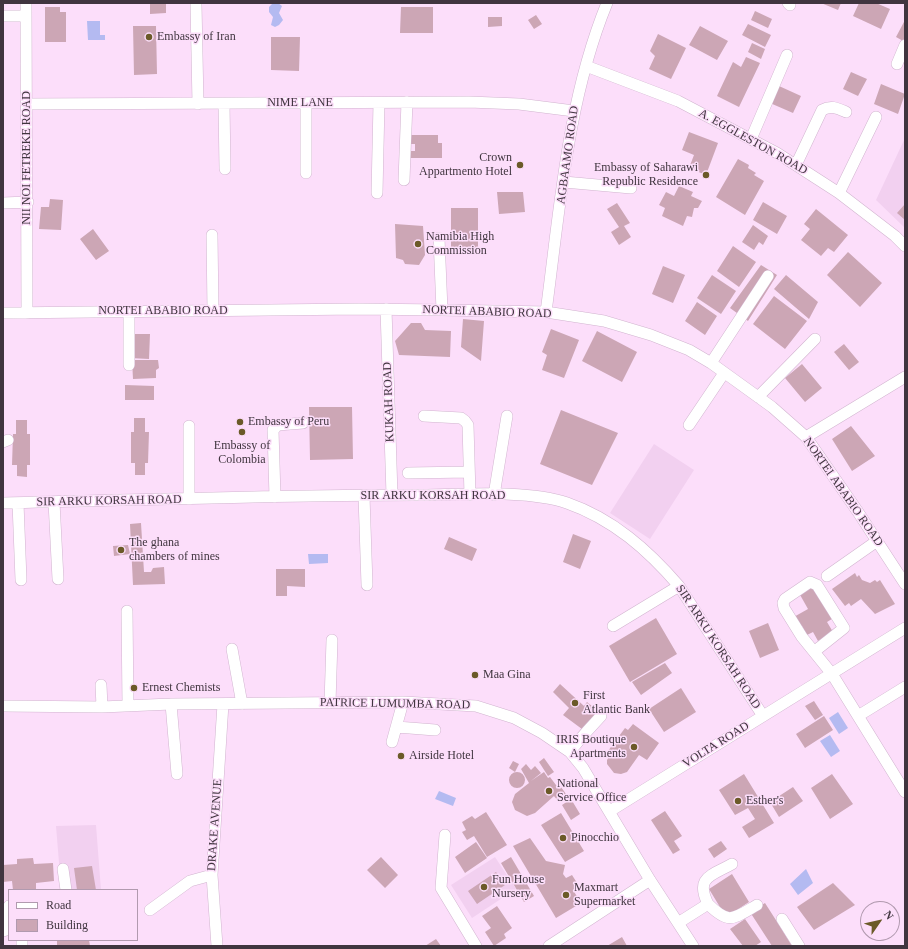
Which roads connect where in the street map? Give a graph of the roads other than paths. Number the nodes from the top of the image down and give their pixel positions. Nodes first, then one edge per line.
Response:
1 (26, 3) edge
2 (607, 3) edge
3 (196, 4) edge
4 (3, 16) edge
5 (26, 16) junction
6 (905, 45) edge
7 (788, 55) dead end
8 (897, 64) dead end
9 (586, 66) junction
10 (407, 102) junction
11 (306, 103) junction
12 (379, 103) junction
13 (26, 104) junction
14 (198, 104) junction
15 (224, 104) junction
16 (574, 111) junction
17 (846, 112) dead end
18 (876, 117) dead end
19 (751, 139) junction
20 (796, 165) junction
21 (225, 169) dead end
22 (306, 173) dead end
23 (404, 180) dead end
24 (564, 182) junction
25 (631, 188) dead end
26 (377, 193) dead end
27 (839, 193) junction
28 (28, 202) junction
29 (3, 203) edge
30 (212, 235) dead end
31 (439, 238) dead end
32 (905, 246) edge
33 (768, 276) dead end
34 (386, 309) junction
35 (442, 310) junction
36 (129, 311) junction
37 (213, 311) junction
38 (546, 312) junction
39 (3, 313) edge
40 (27, 313) junction
41 (815, 339) dead end
42 (711, 363) junction
43 (130, 365) dead end
44 (724, 373) junction
45 (905, 378) edge
46 (758, 396) junction
47 (424, 416) dead end
48 (507, 416) dead end
49 (303, 423) dead end
50 (689, 425) dead end
51 (189, 426) dead end
52 (806, 437) junction
53 (469, 472) junction
54 (408, 473) dead end
55 (392, 495) junction
56 (470, 495) junction
57 (494, 495) junction
58 (364, 496) junction
59 (275, 497) junction
60 (189, 499) junction
61 (54, 502) junction
62 (3, 503) edge
63 (18, 503) junction
64 (877, 541) junction
65 (827, 576) dead end
66 (58, 579) dead end
67 (21, 580) dead end
68 (905, 584) edge
69 (366, 585) dead end
70 (679, 586) junction
71 (127, 611) dead end
72 (613, 626) dead end
73 (905, 628) edge
74 (332, 640) dead end
75 (232, 648) dead end
76 (815, 651) junction
77 (832, 674) junction
78 (101, 685) dead end
79 (905, 687) edge
80 (403, 702) junction
81 (171, 704) junction
82 (223, 704) junction
83 (242, 704) junction
84 (330, 704) junction
85 (3, 706) edge
86 (128, 706) junction
87 (102, 707) junction
88 (601, 716) dead end
89 (763, 716) junction
90 (858, 716) junction
91 (397, 727) junction
92 (435, 730) dead end
93 (392, 742) dead end
94 (570, 752) junction
95 (177, 774) dead end
96 (905, 792) edge
97 (610, 811) junction
98 (445, 835) dead end
99 (732, 864) dead end
100 (63, 869) dead end
101 (212, 875) junction
102 (650, 880) junction
103 (66, 889) edge
104 (708, 904) junction
105 (757, 905) dead end
106 (150, 910) dead end
107 (782, 919) dead end
108 (678, 923) junction
109 (217, 946) edge
110 (476, 946) edge
111 (549, 946) edge
112 (693, 946) edge
113 (799, 946) edge

1 - 5 street, NII NOI FETREKE ROAD
2 - 9 street, AGBAAMO ROAD
3 - 14 street
4 - 5 street
5 - 13 street, NII NOI FETREKE ROAD
6 - 8 street
7 - 19 street
9 - 16 street, AGBAAMO ROAD
9 - 19 street, A. EGGLESTON ROAD
10 - 12 street, NIME LANE
10 - 16 street, NIME LANE
10 - 23 street
11 - 12 street, NIME LANE
11 - 15 street, NIME LANE
11 - 22 street
12 - 26 street
13 - 14 street, NIME LANE
13 - 28 street, NII NOI FETREKE ROAD
14 - 15 street, NIME LANE
15 - 21 street
16 - 24 street, AGBAAMO ROAD
17 - 20 street
18 - 27 street
19 - 20 street, A. EGGLESTON ROAD
20 - 27 street, A. EGGLESTON ROAD
24 - 25 street
24 - 38 street, AGBAAMO ROAD
27 - 32 street, A. EGGLESTON ROAD
28 - 29 street
28 - 40 street, NII NOI FETREKE ROAD
30 - 37 street
31 - 35 street
33 - 42 street
34 - 35 street, NORTEI ABABIO ROAD
34 - 37 street, NORTEI ABABIO ROAD
34 - 55 street, KUKAH ROAD
35 - 38 street, NORTEI ABABIO ROAD
36 - 37 street, NORTEI ABABIO ROAD
36 - 40 street, NORTEI ABABIO ROAD
36 - 43 street
38 - 42 street, NORTEI ABABIO ROAD
39 - 40 street, NORTEI ABABIO ROAD
41 - 46 street
42 - 44 street, NORTEI ABABIO ROAD
44 - 46 street, NORTEI ABABIO ROAD
44 - 50 street
45 - 52 street
46 - 52 street, NORTEI ABABIO ROAD
47 - 53 street
48 - 57 street
49 - 59 street
51 - 60 street
52 - 64 street, NORTEI ABABIO ROAD
53 - 54 street
53 - 56 street
55 - 56 street, SIR ARKU KORSAH ROAD
55 - 58 street, SIR ARKU KORSAH ROAD
56 - 57 street, SIR ARKU KORSAH ROAD
57 - 70 street, SIR ARKU KORSAH ROAD
58 - 59 street, SIR ARKU KORSAH ROAD
58 - 69 street
59 - 60 street, SIR ARKU KORSAH ROAD
60 - 61 street, SIR ARKU KORSAH ROAD
61 - 63 street, SIR ARKU KORSAH ROAD
61 - 66 street
62 - 63 street, SIR ARKU KORSAH ROAD
63 - 67 street
64 - 65 street
64 - 68 street, NORTEI ABABIO ROAD
70 - 72 street
70 - 89 street, SIR ARKU KORSAH ROAD
71 - 86 street
73 - 77 street, VOLTA ROAD
74 - 84 street
75 - 83 street
76 - 76 street
76 - 77 street
77 - 89 street, VOLTA ROAD
77 - 90 street
78 - 87 street
79 - 90 street
80 - 84 street, PATRICE LUMUMBA ROAD
80 - 91 street
80 - 94 street, PATRICE LUMUMBA ROAD
81 - 82 street, PATRICE LUMUMBA ROAD
81 - 86 street, PATRICE LUMUMBA ROAD
81 - 95 street
82 - 83 street, PATRICE LUMUMBA ROAD
82 - 101 street, DRAKE AVENUE
83 - 84 street, PATRICE LUMUMBA ROAD
85 - 87 street, PATRICE LUMUMBA ROAD
86 - 87 street, PATRICE LUMUMBA ROAD
88 - 94 street
89 - 97 street, VOLTA ROAD
90 - 96 street
91 - 92 street
91 - 93 street
94 - 97 street, PATRICE LUMUMBA ROAD
97 - 102 street, PATRICE LUMUMBA ROAD
98 - 110 street
99 - 104 street
100 - 103 street
101 - 106 street
101 - 109 street, DRAKE AVENUE
102 - 108 street, PATRICE LUMUMBA ROAD
102 - 111 street
104 - 105 street
104 - 108 street
107 - 113 street
108 - 112 street, PATRICE LUMUMBA ROAD

